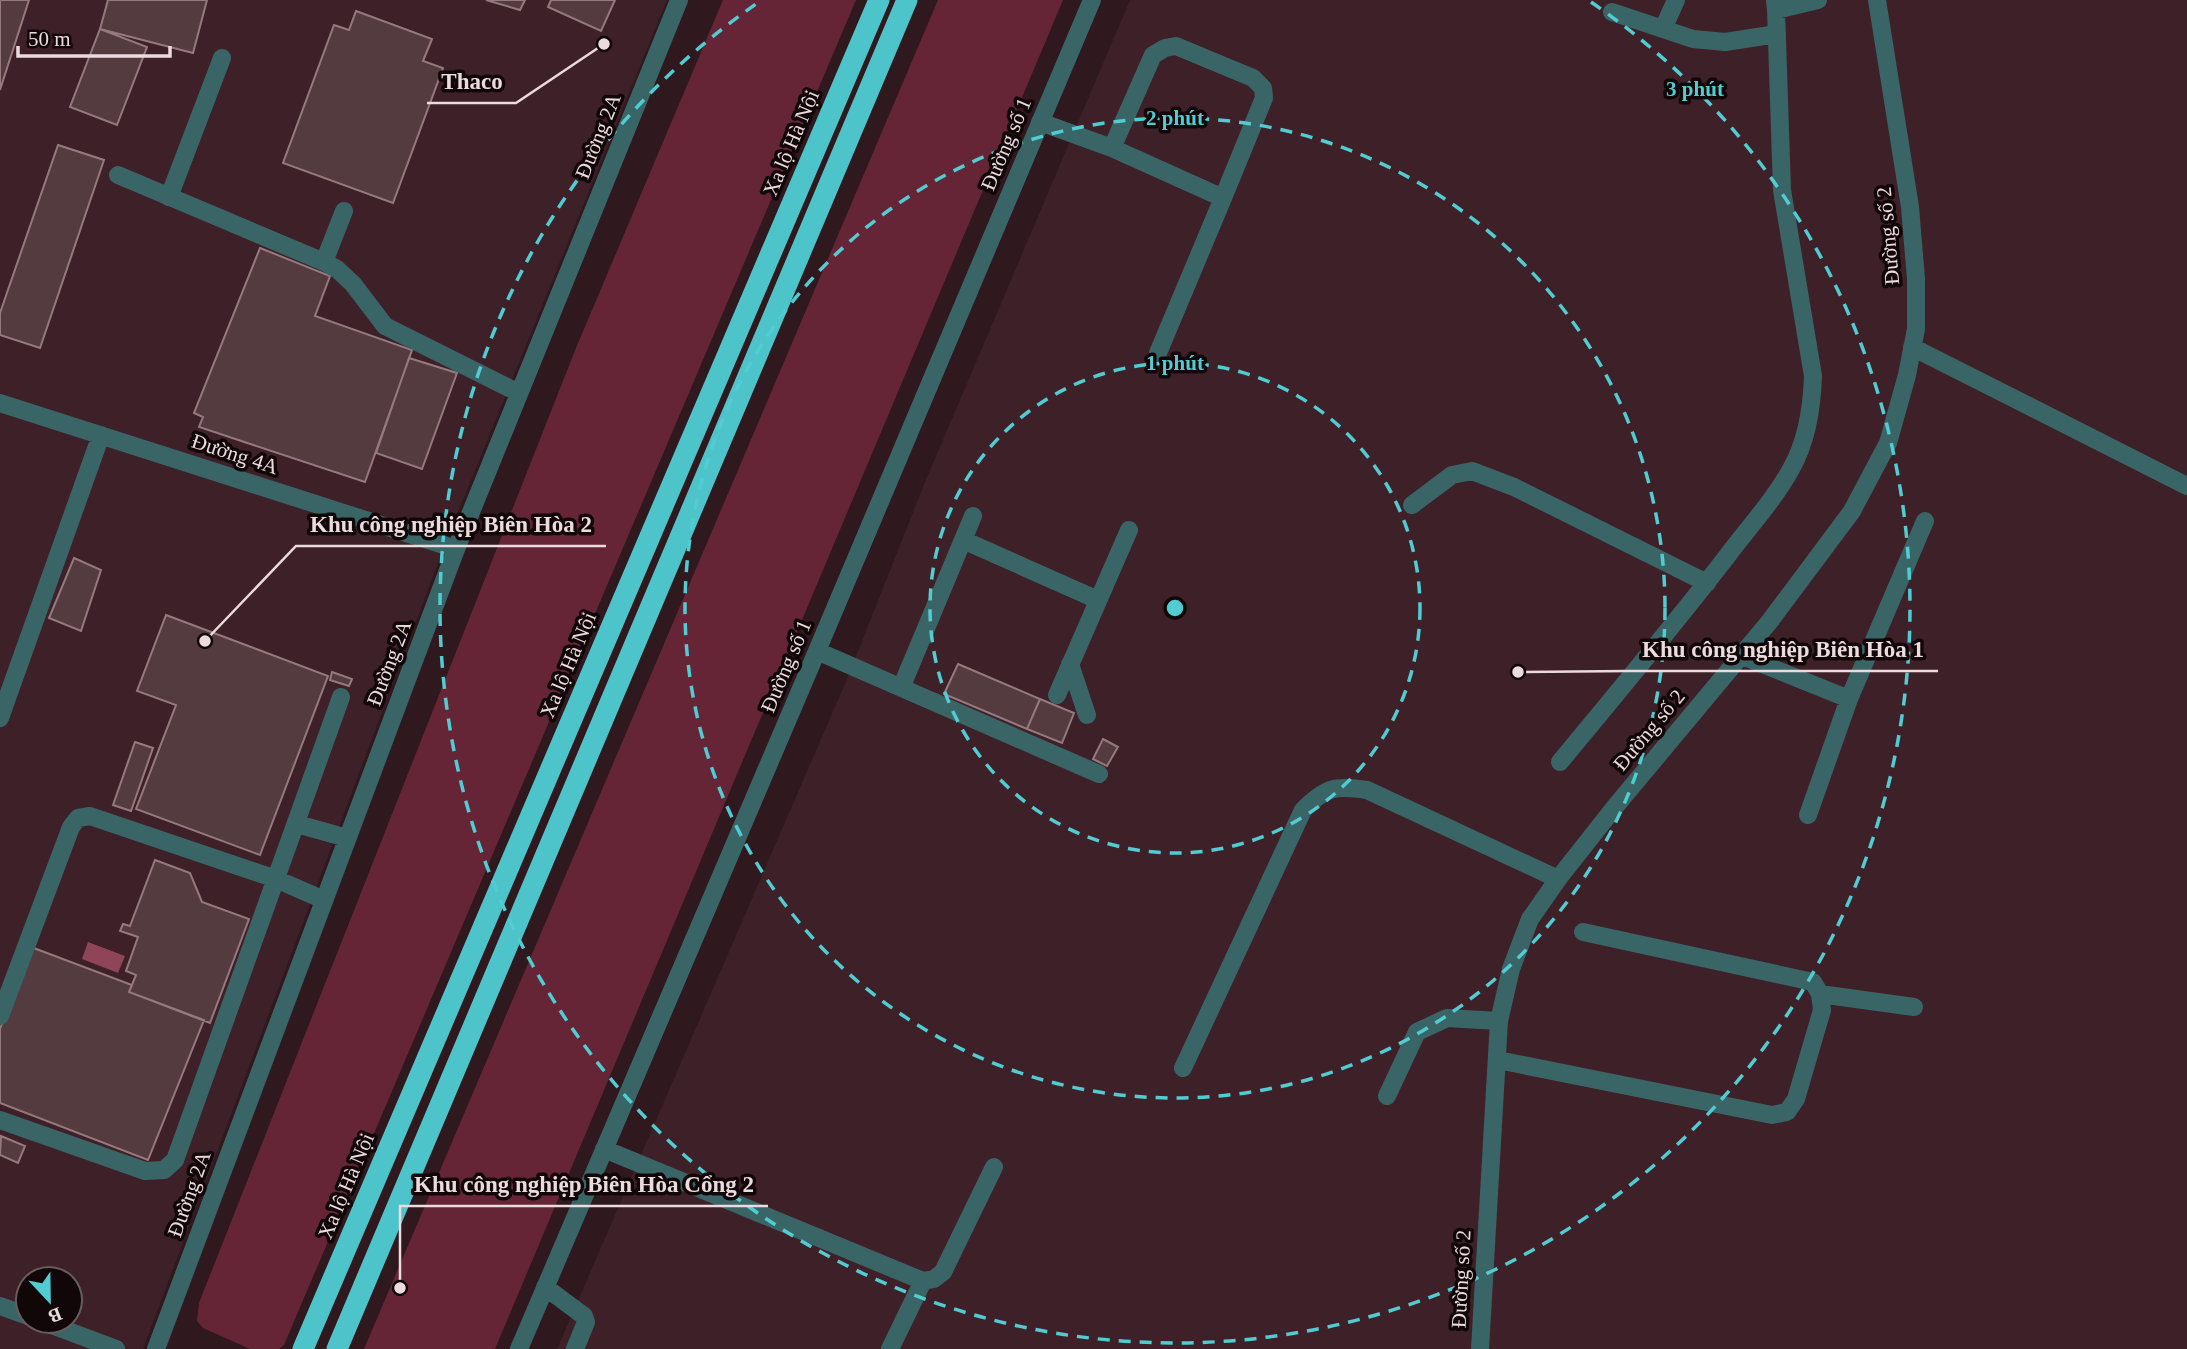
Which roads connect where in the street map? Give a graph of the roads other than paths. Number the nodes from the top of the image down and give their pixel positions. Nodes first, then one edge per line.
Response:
1 (680, 0) edge
2 (878, 0) edge
3 (907, 0) edge
4 (1093, 0) edge
5 (1676, 0) edge
6 (1818, 0) edge
7 (1877, 0) edge
8 (1775, 5) edge
9 (1612, 12) dead end
10 (1663, 29) junction
11 (1777, 34) junction
12 (222, 58) dead end
13 (1040, 122) junction
14 (1112, 148) junction
15 (118, 175) dead end
16 (169, 197) junction
17 (1223, 198) junction
18 (344, 211) dead end
19 (324, 262) junction
20 (1912, 347) junction
21 (1158, 353) dead end
22 (519, 393) junction
23 (0, 403) edge
24 (101, 435) junction
25 (2187, 486) edge
26 (1412, 505) dead end
27 (973, 516) dead end
28 (1925, 521) dead end
29 (1129, 530) dead end
30 (963, 540) junction
31 (456, 549) junction
32 (1707, 583) junction
33 (1098, 600) junction
34 (817, 651) junction
35 (1741, 654) junction
36 (1070, 664) junction
37 (901, 688) junction
38 (1057, 695) dead end
39 (341, 697) dead end
40 (1849, 699) junction
41 (1087, 715) dead end
42 (0, 718) edge
43 (1560, 762) dead end
44 (1099, 774) dead end
45 (1808, 815) dead end
46 (297, 824) junction
47 (348, 838) junction
48 (1559, 878) junction
49 (276, 879) junction
50 (324, 900) junction
51 (1583, 932) dead end
52 (1820, 994) junction
53 (1914, 1007) dead end
54 (0, 1016) edge
55 (1499, 1021) junction
56 (1498, 1060) junction
57 (1183, 1068) dead end
58 (1387, 1096) dead end
59 (0, 1120) edge
60 (604, 1149) junction
61 (994, 1167) dead end
62 (923, 1281) junction
63 (545, 1287) junction
64 (78, 1335) edge
65 (116, 1349) edge
66 (156, 1349) edge
67 (303, 1349) edge
68 (337, 1349) edge
69 (519, 1349) edge
70 (575, 1349) edge
71 (890, 1349) edge
72 (1480, 1349) edge

1 - 22 street, Đường 2A
2 - 67 highway, Xa lộ Hà Nội
3 - 68 highway
4 - 13 street, Đường số 1
5 - 10 street
6 - 8 street
7 - 20 street, Đường số 2
8 - 11 street
9 - 10 street
10 - 11 street
11 - 32 street
12 - 16 street
13 - 14 street
13 - 34 street, Đường số 1
14 - 17 street
14 - 17 street
15 - 16 street
16 - 19 street
17 - 21 street
18 - 19 street
19 - 22 street
20 - 25 street
20 - 35 street, Đường số 2
22 - 31 street, Đường 2A
23 - 24 street, Đường 4A
24 - 31 street, Đường 4A
24 - 42 street
26 - 32 street
27 - 30 street
28 - 40 street
29 - 33 street
30 - 33 street
30 - 37 street
31 - 47 street, Đường 2A
32 - 43 street
33 - 36 street
34 - 37 street
34 - 60 street, Đường số 1
35 - 40 street
35 - 48 street, Đường số 2
36 - 38 street
36 - 41 street
37 - 44 street
39 - 46 street
40 - 45 street
46 - 47 street
46 - 49 street
47 - 50 street, Đường 2A
48 - 55 street, Đường số 2
48 - 57 street
49 - 50 street
49 - 54 street
49 - 59 street
50 - 66 street, Đường 2A
51 - 52 street
52 - 53 street
52 - 56 street
55 - 56 street, Đường số 2
55 - 58 street
56 - 72 street, Đường số 2
60 - 62 street
60 - 63 street, Đường số 1
61 - 62 street
62 - 71 street
63 - 69 street, Đường số 1
63 - 70 street
64 - 65 street

